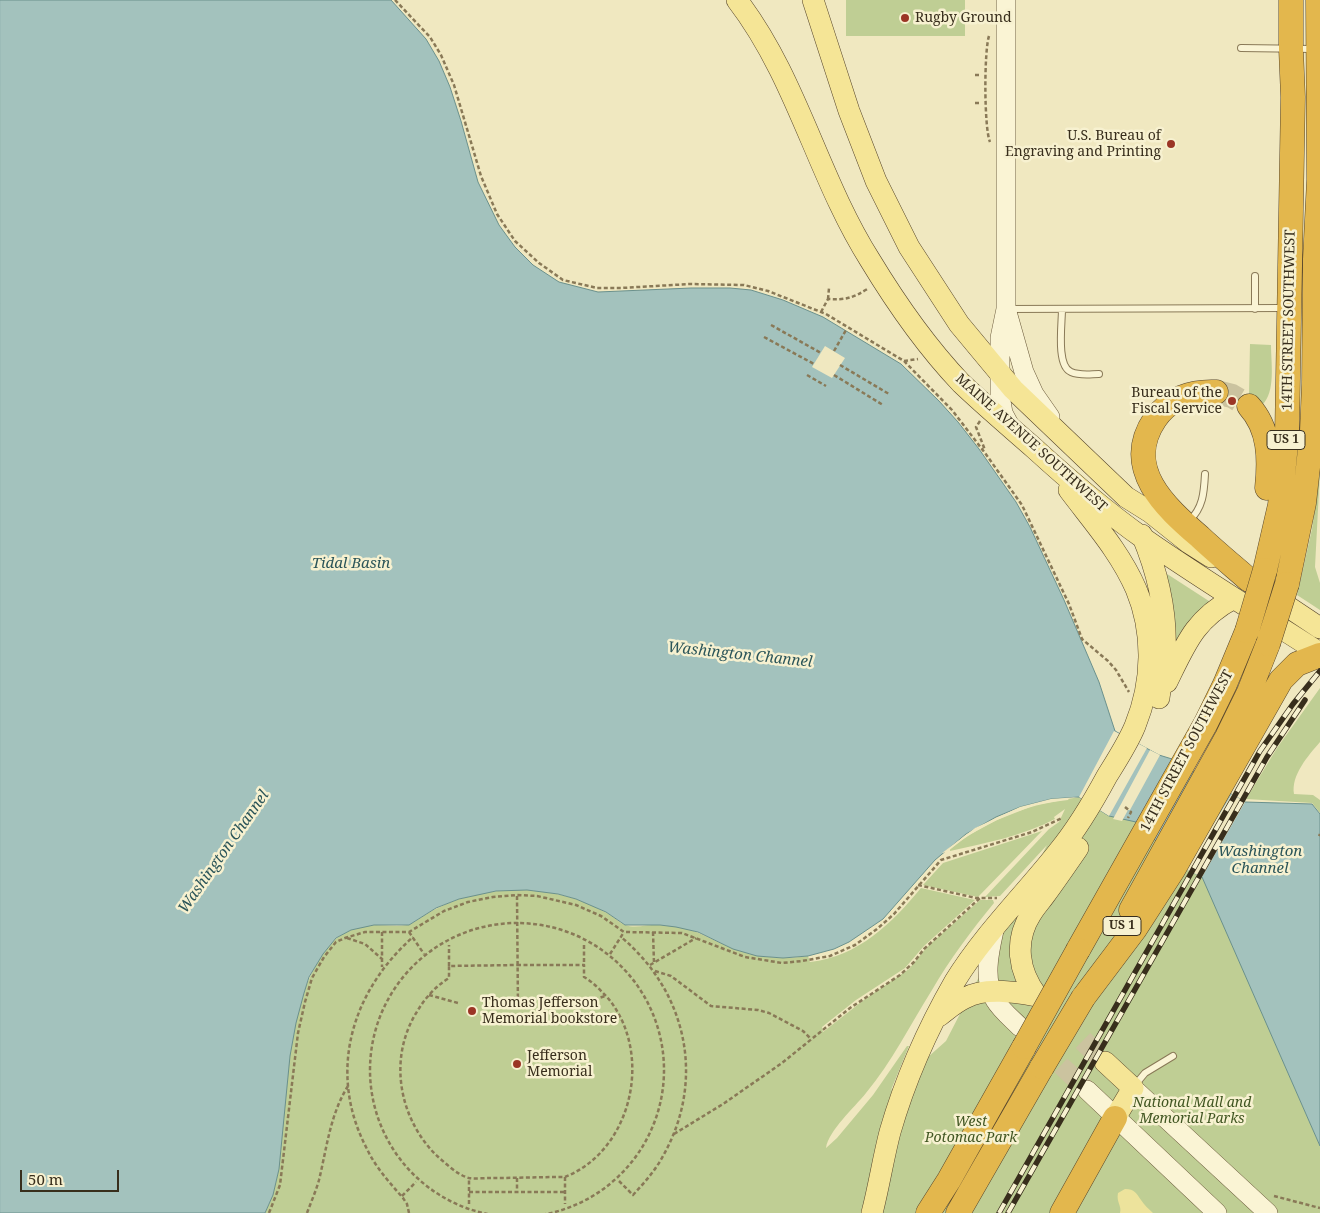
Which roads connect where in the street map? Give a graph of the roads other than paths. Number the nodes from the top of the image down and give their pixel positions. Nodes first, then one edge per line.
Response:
1 (737, 0) edge
2 (813, 0) edge
3 (1006, 0) edge
4 (1291, 0) edge
5 (1318, 0) edge
6 (1241, 48) dead end
7 (1291, 58) junction
8 (1319, 60) edge
9 (1320, 184) edge
10 (1255, 276) dead end
11 (1006, 308) junction
12 (1255, 308) junction
13 (1290, 308) junction
14 (1062, 309) junction
15 (1000, 374) junction
16 (1099, 374) dead end
17 (1216, 392) tunnel mouth
18 (1249, 406) tunnel mouth
19 (1011, 428) junction
20 (1067, 440) junction
21 (1047, 460) junction
22 (1206, 474) dead end
23 (1126, 496) junction
24 (1184, 524) junction
25 (1143, 538) junction
26 (1250, 583) junction
27 (1320, 628) edge
28 (1320, 654) edge
29 (1158, 700) junction
30 (1134, 741) junction
31 (1213, 780) junction
32 (1096, 809) junction
33 (995, 926) junction
34 (992, 992) junction
35 (935, 1019) junction
36 (1022, 1037) junction
37 (1173, 1056) dead end
38 (1105, 1062) tunnel mouth
39 (1133, 1088) junction
40 (1087, 1090) tunnel mouth
41 (1115, 1118) junction
42 (949, 1180) junction
43 (1271, 1204) edge
44 (872, 1213) edge
45 (928, 1213) edge
46 (936, 1213) edge
47 (958, 1213) edge
48 (1062, 1213) edge
49 (1217, 1213) edge

1 - 19 main road, MAINE AVENUE SOUTHWEST
2 - 15 main road, MAINE AVENUE SOUTHWEST
3 - 11 main road
4 - 7 highway, 14TH STREET SOUTHWEST / US 1
5 - 8 highway, 14TH STREET SOUTHWEST / US 1
6 - 7 lane
7 - 8 main road
7 - 13 highway, 14TH STREET SOUTHWEST / US 1
8 - 9 highway, 14TH STREET SOUTHWEST / US 1
9 - 31 highway, 14TH STREET SOUTHWEST / US 1, bridge
10 - 12 lane
11 - 14 lane
11 - 15 main road
11 - 20 main road
12 - 13 lane
12 - 14 lane
13 - 26 highway, 14TH STREET SOUTHWEST / US 1
14 - 16 lane
15 - 19 main road
15 - 20 main road, MAINE AVENUE SOUTHWEST
17 - 24 highway
18 - 26 highway
19 - 21 main road, MAINE AVENUE SOUTHWEST
20 - 23 main road, MAINE AVENUE SOUTHWEST
21 - 25 main road, MAINE AVENUE SOUTHWEST
21 - 30 main road
22 - 24 lane
23 - 25 main road
23 - 26 main road, MAINE AVENUE SOUTHWEST
24 - 26 highway
25 - 26 main road, MAINE AVENUE SOUTHWEST
25 - 29 main road
26 - 27 main road, MAINE AVENUE SOUTHWEST
26 - 28 main road, MAINE AVENUE SOUTHWEST
26 - 29 main road
26 - 36 highway, 14TH STREET SOUTHWEST / US 1, bridge
28 - 31 highway
29 - 30 main road
30 - 32 main road
31 - 47 highway, bridge
32 - 33 main road
32 - 34 main road
33 - 34 main road
33 - 35 main road
34 - 35 main road
34 - 36 main road
35 - 44 main road
36 - 42 highway, 14TH STREET SOUTHWEST / US 1
37 - 39 lane
38 - 39 main road
39 - 41 main road
39 - 43 main road
40 - 41 main road
41 - 48 highway
41 - 49 main road
42 - 45 highway, 14TH STREET SOUTHWEST / US 1
42 - 46 highway

